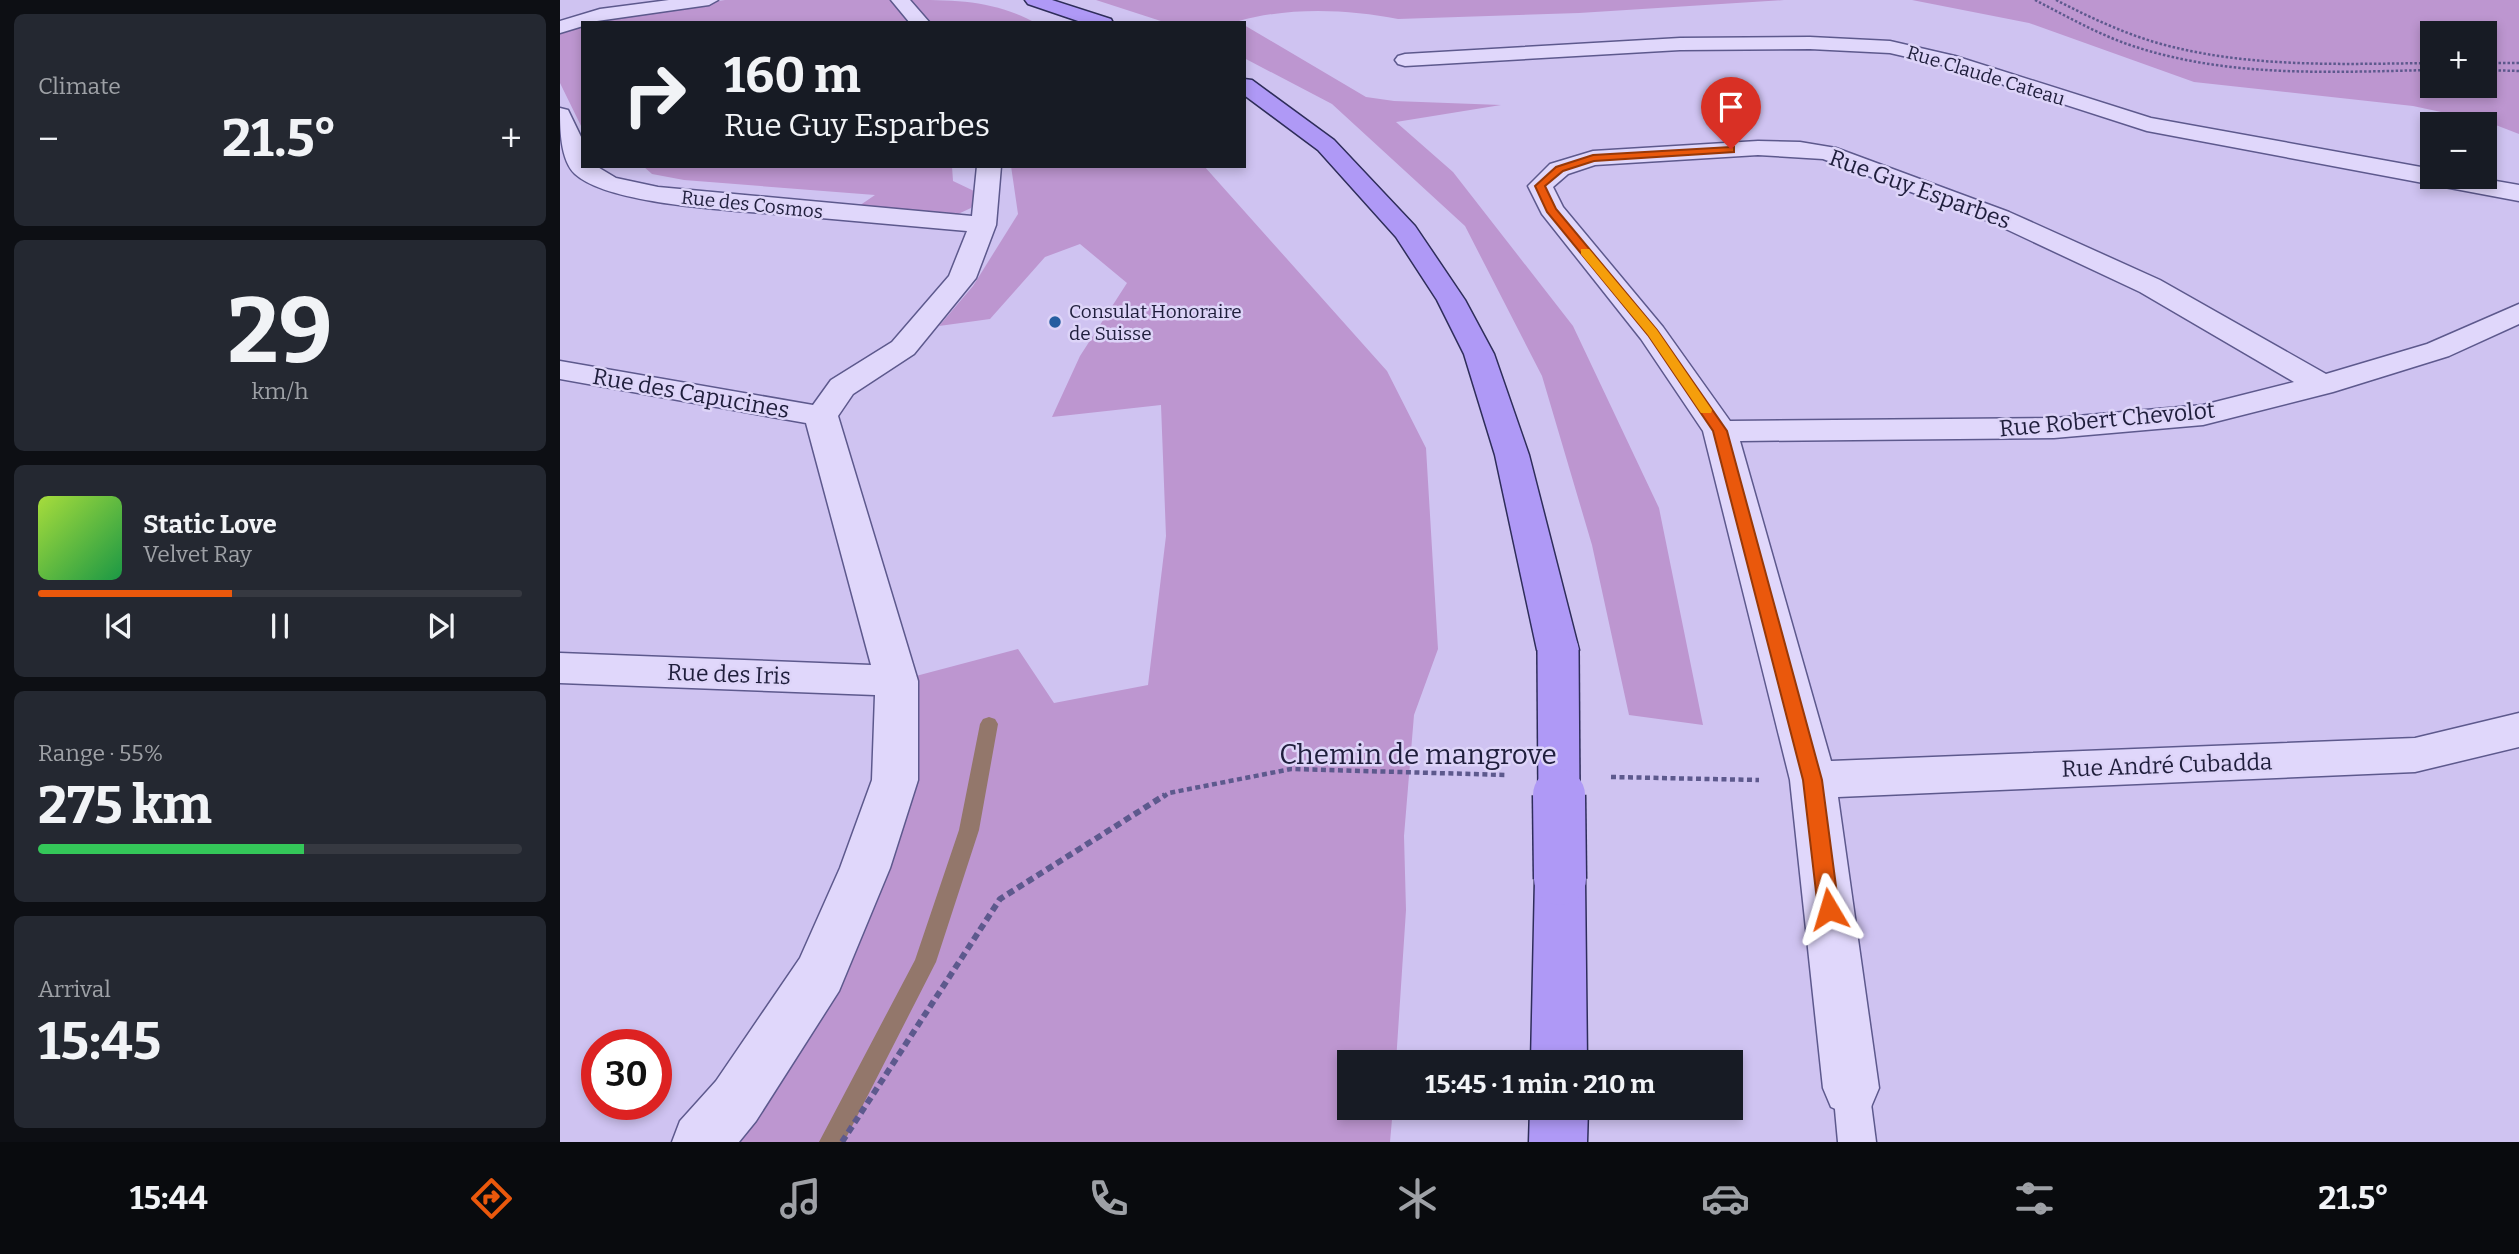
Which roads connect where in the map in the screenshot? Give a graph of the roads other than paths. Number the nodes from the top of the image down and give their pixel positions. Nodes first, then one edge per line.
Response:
1 (709, 0) edge
2 (900, 0) edge
3 (1034, 0) edge
4 (919, 21) edge
5 (1098, 21) edge
6 (560, 27) edge
7 (1405, 60) dead end
8 (1246, 86) edge
9 (560, 115) edge
10 (581, 164) edge
11 (583, 168) edge
12 (989, 168) edge
13 (2420, 173) edge
14 (2497, 189) edge
15 (2519, 193) edge
16 (983, 225) junction
17 (2519, 313) edge
18 (560, 370) edge
19 (2322, 385) junction
20 (821, 416) junction
21 (1720, 431) junction
22 (560, 668) edge
23 (897, 681) junction
24 (2519, 730) edge
25 (1813, 780) junction
26 (1559, 1050) edge
27 (1851, 1088) joint
28 (1559, 1120) edge
29 (701, 1142) edge
30 (1558, 1142) edge
31 (1857, 1142) edge

1 - 6 street
2 - 4 street
3 - 5 main road
7 - 13 street, Rue Claude Cateau
8 - 26 main road, bridge
9 - 10 street, Rue des Cosmos
11 - 16 street, Rue des Cosmos
12 - 16 street
14 - 15 street, Rue Claude Cateau
16 - 20 street
17 - 19 street, Rue Robert Chevolot
18 - 20 street, Rue des Capucines
19 - 21 street, Rue Robert Chevolot
19 - 21 street, Rue Guy Esparbes
20 - 23 street
21 - 25 street, Rue Guy Esparbes
22 - 23 street, Rue des Iris
23 - 29 street
24 - 25 street, Rue André Cubadda
25 - 27 street, Rue Guy Esparbes
27 - 31 lane
28 - 30 main road

